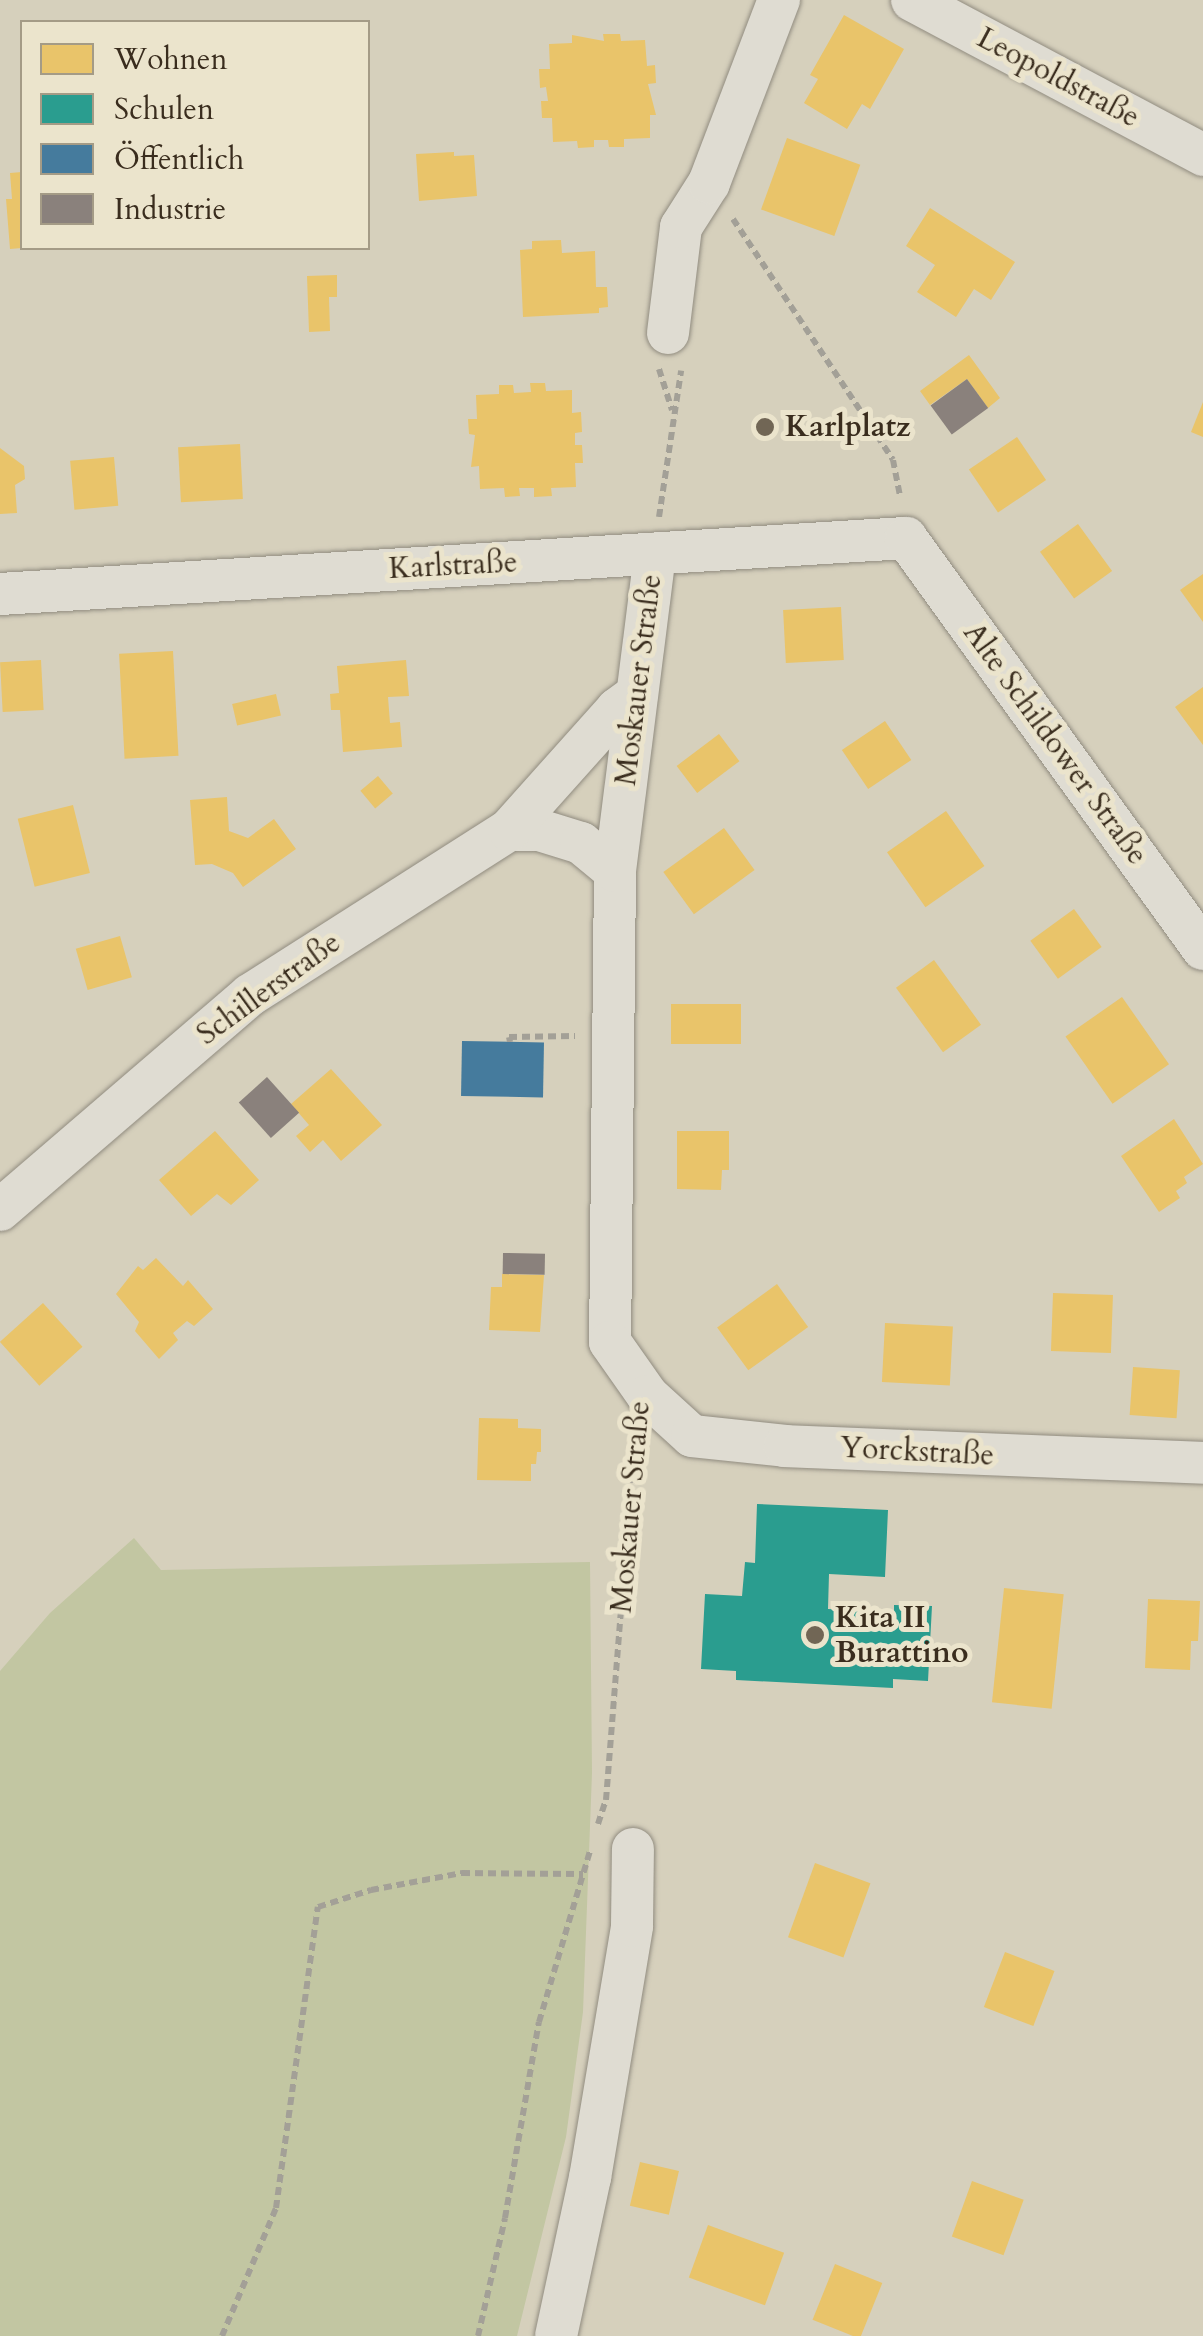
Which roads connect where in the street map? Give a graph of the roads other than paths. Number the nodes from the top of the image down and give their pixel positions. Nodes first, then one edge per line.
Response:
1 (779, 0) edge
2 (912, 0) edge
3 (1203, 156) edge
4 (668, 334) dead end
5 (906, 538) joint
6 (655, 554) junction
7 (0, 594) edge
8 (636, 696) junction
9 (509, 830) junction
10 (615, 870) junction
11 (1203, 950) edge
12 (7, 1188) edge
13 (648, 1396) joint
14 (1203, 1463) edge
15 (633, 1849) dead end
16 (556, 2336) edge

1 - 4 street
2 - 3 street, Leopoldstraße
5 - 6 street, Karlstraße
5 - 11 street, Alte Schildower Straße
6 - 7 street, Karlstraße
6 - 8 street, Moskauer Straße
8 - 9 street, Schillerstraße
8 - 10 street, Moskauer Straße
9 - 10 street
9 - 12 street, Schillerstraße
10 - 13 street, Moskauer Straße
13 - 14 street, Yorckstraße
15 - 16 street

